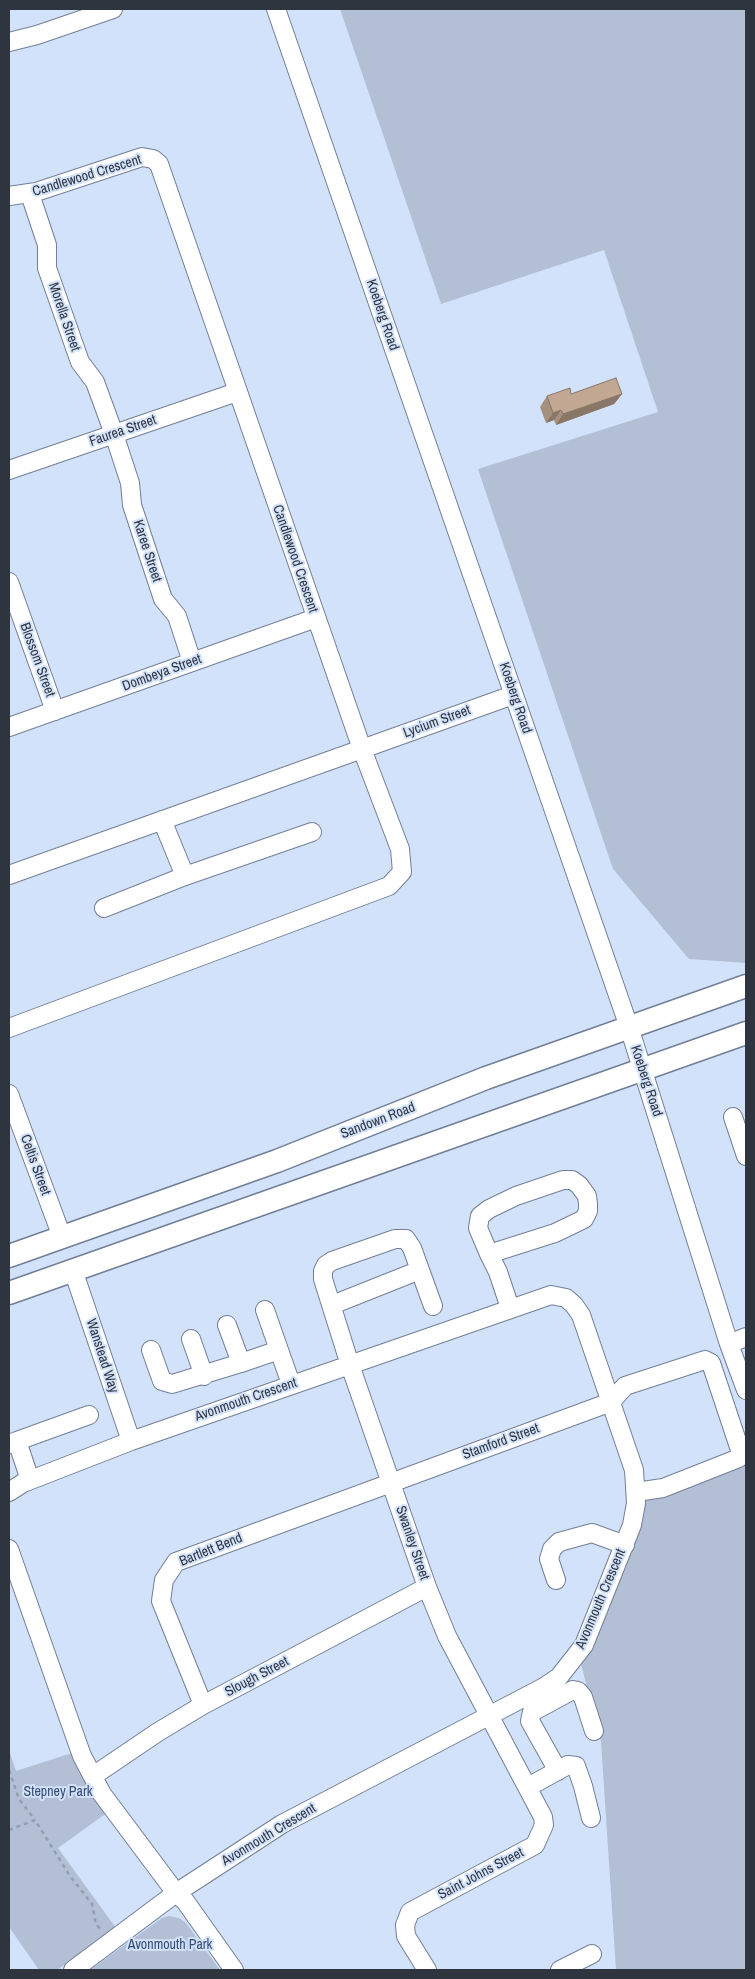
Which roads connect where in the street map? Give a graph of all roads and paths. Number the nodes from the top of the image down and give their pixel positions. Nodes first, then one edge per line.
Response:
1 (113, 9) edge
2 (276, 9) edge
3 (9, 42) edge
4 (30, 194) junction
5 (9, 196) edge
6 (236, 392) junction
7 (114, 434) junction
8 (9, 470) edge
9 (9, 582) edge
10 (14, 612) edge
11 (316, 618) junction
12 (192, 662) junction
13 (513, 695) junction
14 (55, 711) junction
15 (9, 727) edge
16 (362, 749) junction
17 (162, 820) junction
18 (312, 832) dead end
19 (9, 875) edge
20 (185, 876) junction
21 (104, 908) dead end
22 (746, 986) edge
23 (629, 1027) junction
24 (9, 1028) edge
25 (746, 1034) edge
26 (643, 1071) junction
27 (9, 1094) edge
28 (733, 1117) dead end
29 (746, 1156) edge
30 (62, 1237) junction
31 (489, 1254) junction
32 (9, 1256) edge
33 (73, 1270) junction
34 (420, 1270) junction
35 (9, 1294) edge
36 (332, 1305) junction
37 (433, 1306) dead end
38 (510, 1308) junction
39 (265, 1310) dead end
40 (227, 1325) dead end
41 (746, 1337) edge
42 (192, 1339) dead end
43 (729, 1344) junction
44 (151, 1350) dead end
45 (279, 1350) junction
46 (241, 1363) junction
47 (350, 1365) junction
48 (204, 1376) junction
49 (291, 1384) junction
50 (746, 1390) edge
51 (611, 1402) junction
52 (89, 1415) dead end
53 (131, 1441) junction
54 (13, 1443) edge
55 (30, 1480) junction
56 (390, 1482) junction
57 (9, 1492) edge
58 (636, 1492) junction
59 (624, 1545) junction
60 (9, 1549) edge
61 (556, 1580) dead end
62 (427, 1587) junction
63 (203, 1706) junction
64 (489, 1715) junction
65 (594, 1731) dead end
66 (9, 1770) edge
67 (558, 1771) junction
68 (93, 1776) junction
69 (528, 1787) junction
70 (591, 1818) dead end
71 (35, 1820) junction
72 (9, 1830) edge
73 (176, 1893) junction
74 (112, 1942) junction
75 (592, 1954) dead end
76 (73, 1970) edge
77 (234, 1970) edge
78 (427, 1970) edge
79 (560, 1970) edge

1 - 3 street
2 - 13 street, Koeberg Road
4 - 5 street, Candlewood Crescent
4 - 6 street, Candlewood Crescent
4 - 7 street, Morella Street
6 - 7 street, Faurea Street
6 - 11 street, Candlewood Crescent
7 - 8 street, Faurea Street
7 - 12 street, Karee Street
9 - 10 street, Blossom Street
10 - 14 street, Blossom Street
11 - 12 street, Dombeya Street
11 - 16 street, Candlewood Crescent
12 - 14 street, Dombeya Street
13 - 16 street, Lycium Street
13 - 23 street, Koeberg Road
14 - 15 street, Dombeya Street
16 - 17 street
16 - 24 street, Candlewood Crescent
17 - 19 street
17 - 20 street
18 - 20 street
20 - 21 street
22 - 23 main road, Sandown Road
23 - 26 street, Koeberg Road
23 - 30 main road, Sandown Road
25 - 26 main road
26 - 33 main road
26 - 43 street, Koeberg Road
27 - 30 street, Celtis Street
28 - 29 street
30 - 32 main road, Sandown Road
31 - 31 street
31 - 38 street
33 - 35 main road
33 - 53 street, Wanstead Way
34 - 36 street
34 - 36 street, Swanley Street
34 - 37 street
36 - 47 street, Swanley Street
38 - 47 street, Avonmouth Crescent
38 - 51 street, Avonmouth Crescent
39 - 45 street
40 - 46 street
41 - 43 street
42 - 48 street
43 - 50 street, Koeberg Road
44 - 48 street
45 - 46 street
45 - 49 street
46 - 48 street
47 - 49 street, Avonmouth Crescent
47 - 56 street, Swanley Street
49 - 53 street, Avonmouth Crescent
51 - 56 street, Stamford Street
51 - 58 street, Avonmouth Crescent
51 - 58 street
52 - 54 street
53 - 55 street, Avonmouth Crescent
54 - 55 street
55 - 57 street, Avonmouth Crescent
56 - 62 street, Swanley Street
56 - 63 street, Bartlett Bend
58 - 59 street, Avonmouth Crescent
59 - 61 street
59 - 64 street, Avonmouth Crescent
60 - 68 street
62 - 63 street, Slough Street
62 - 64 street, Swanley Street
63 - 68 street, Slough Street
64 - 69 street, Saint Johns Street
64 - 73 street, Avonmouth Crescent
65 - 67 street
66 - 71 path
67 - 69 street
67 - 70 street
68 - 73 street
69 - 78 street, Saint Johns Street
71 - 72 path
71 - 74 path
73 - 74 street, Avonmouth Crescent
73 - 77 street
74 - 76 street, Avonmouth Crescent
75 - 79 street

